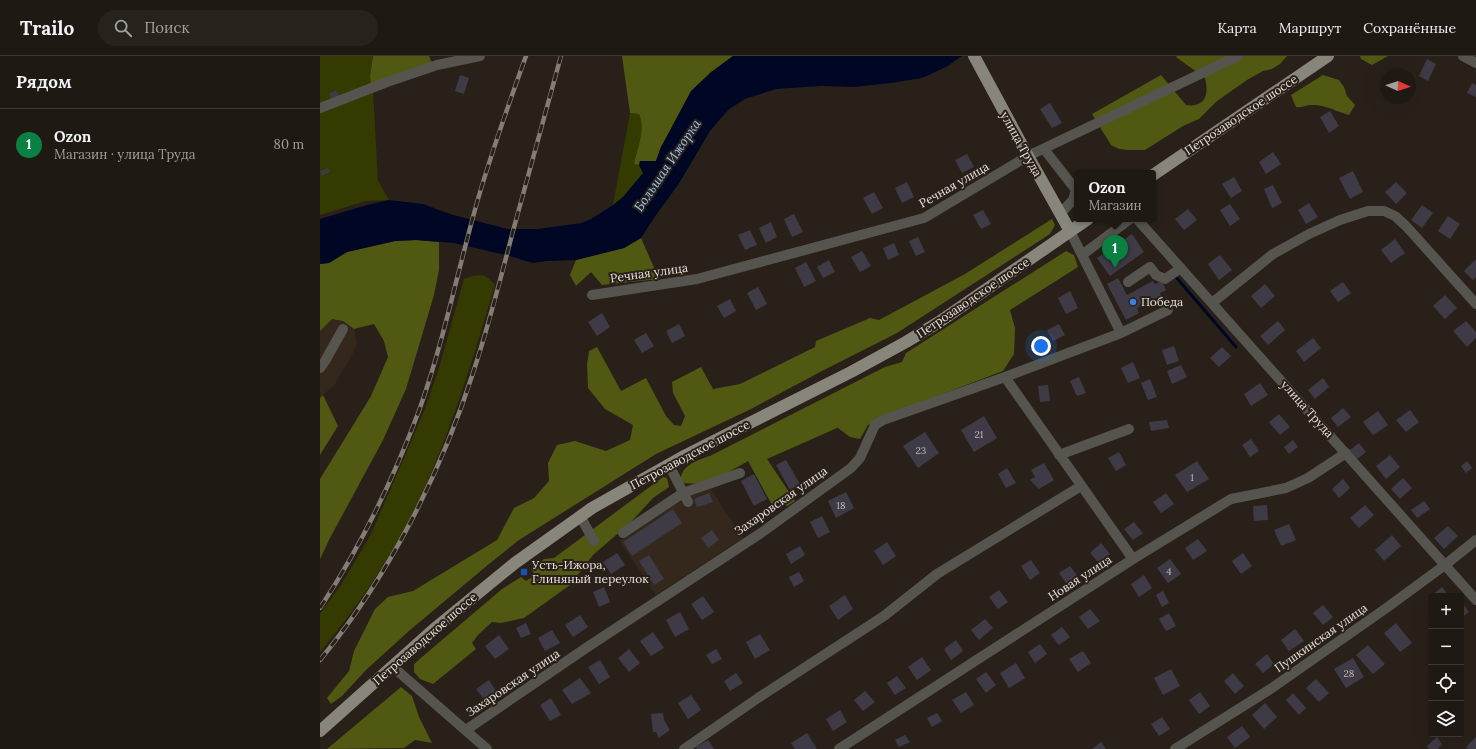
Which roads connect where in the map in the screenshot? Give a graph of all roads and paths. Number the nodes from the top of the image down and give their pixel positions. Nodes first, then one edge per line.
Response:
1 (480, 56) edge
2 (974, 56) edge
3 (1238, 56) edge
4 (1328, 56) edge
5 (1464, 56) edge
6 (435, 61) edge
7 (1476, 63) edge
8 (320, 108) edge
9 (1044, 149) junction
10 (1028, 156) junction
11 (1156, 173) edge
12 (1074, 187) edge
13 (1074, 197) edge
14 (1060, 214) junction
15 (1084, 222) edge
16 (1126, 222) edge
17 (1140, 222) edge
18 (1070, 232) junction
19 (1082, 255) junction
20 (1181, 268) junction
21 (1128, 282) dead end
22 (592, 294) dead end
23 (1212, 303) junction
24 (1476, 304) edge
25 (1168, 310) dead end
26 (343, 329) dead end
27 (1121, 333) junction
28 (320, 368) edge
29 (1005, 377) junction
30 (1129, 429) dead end
31 (1346, 453) junction
32 (1060, 455) junction
33 (669, 465) junction
34 (740, 473) dead end
35 (1081, 486) junction
36 (685, 497) junction
37 (580, 516) junction
38 (623, 533) dead end
39 (1476, 540) edge
40 (594, 541) dead end
41 (1133, 559) junction
42 (1445, 565) junction
43 (1476, 600) edge
44 (393, 667) junction
45 (466, 730) junction
46 (320, 731) edge
47 (487, 749) edge
48 (684, 749) edge
49 (839, 749) edge
50 (1175, 749) edge

1 - 6 street
2 - 10 main road, улица Труда
3 - 9 street, Речная улица
4 - 11 main road, Петрозаводское шоссе
5 - 7 street
6 - 8 street
9 - 10 street, Речная улица
9 - 12 street
10 - 14 main road, улица Труда
10 - 22 street, Речная улица
13 - 14 street
14 - 18 main road, улица Труда
15 - 18 main road, Петрозаводское шоссе
16 - 19 street
17 - 20 street, улица Труда
18 - 19 street
18 - 33 main road, Петрозаводское шоссе
19 - 27 street
20 - 21 street
20 - 23 street, улица Труда
23 - 24 street
23 - 31 street, улица Труда
25 - 27 street, Захаровская улица
26 - 28 street
27 - 29 street, Захаровская улица
29 - 32 street
29 - 45 street, Захаровская улица
30 - 32 street
31 - 41 street, Новая улица
31 - 42 street, улица Труда
32 - 35 street
33 - 36 street
33 - 37 main road, Петрозаводское шоссе
34 - 36 street
35 - 41 street
35 - 48 street
36 - 38 street
37 - 40 street
37 - 44 main road, Петрозаводское шоссе
39 - 42 street, Пушкинская улица
41 - 49 street, Новая улица
42 - 43 street, улица Труда
42 - 50 street, Пушкинская улица
44 - 45 street
44 - 46 main road, Петрозаводское шоссе
45 - 47 street

